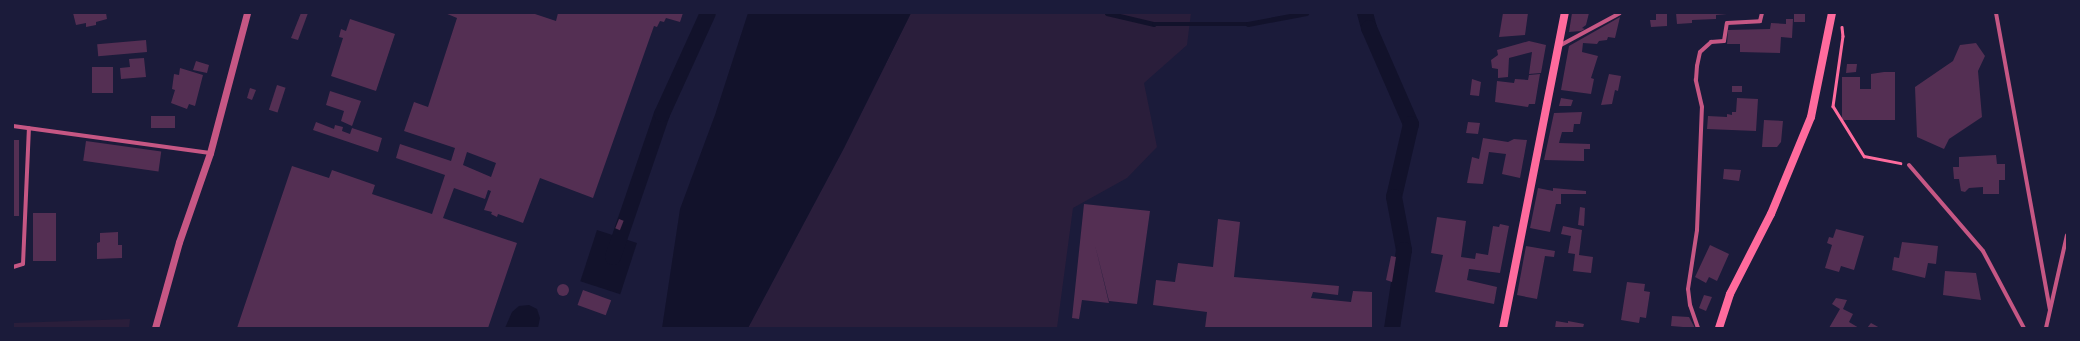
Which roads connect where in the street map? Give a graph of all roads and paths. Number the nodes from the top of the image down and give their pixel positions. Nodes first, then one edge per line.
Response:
1 (247, 13) edge
2 (1565, 13) edge
3 (1620, 13) edge
4 (1762, 13) edge
5 (1832, 13) edge
6 (1996, 13) edge
7 (1841, 22) dead end
8 (1559, 46) junction
9 (13, 126) edge
10 (29, 128) junction
11 (210, 153) junction
12 (1910, 164) joint
13 (2067, 235) edge
14 (13, 267) edge
15 (2050, 309) junction
16 (155, 328) edge
17 (1503, 328) edge
18 (1698, 328) edge
19 (1719, 328) edge
20 (2024, 328) edge
21 (2046, 328) edge

1 - 11 street
2 - 8 main road
3 - 8 street
4 - 18 street
5 - 19 main road
6 - 15 street
7 - 12 path
8 - 17 main road
9 - 10 street
10 - 11 street
10 - 14 street
11 - 16 street
12 - 20 street
13 - 15 street
15 - 21 street

